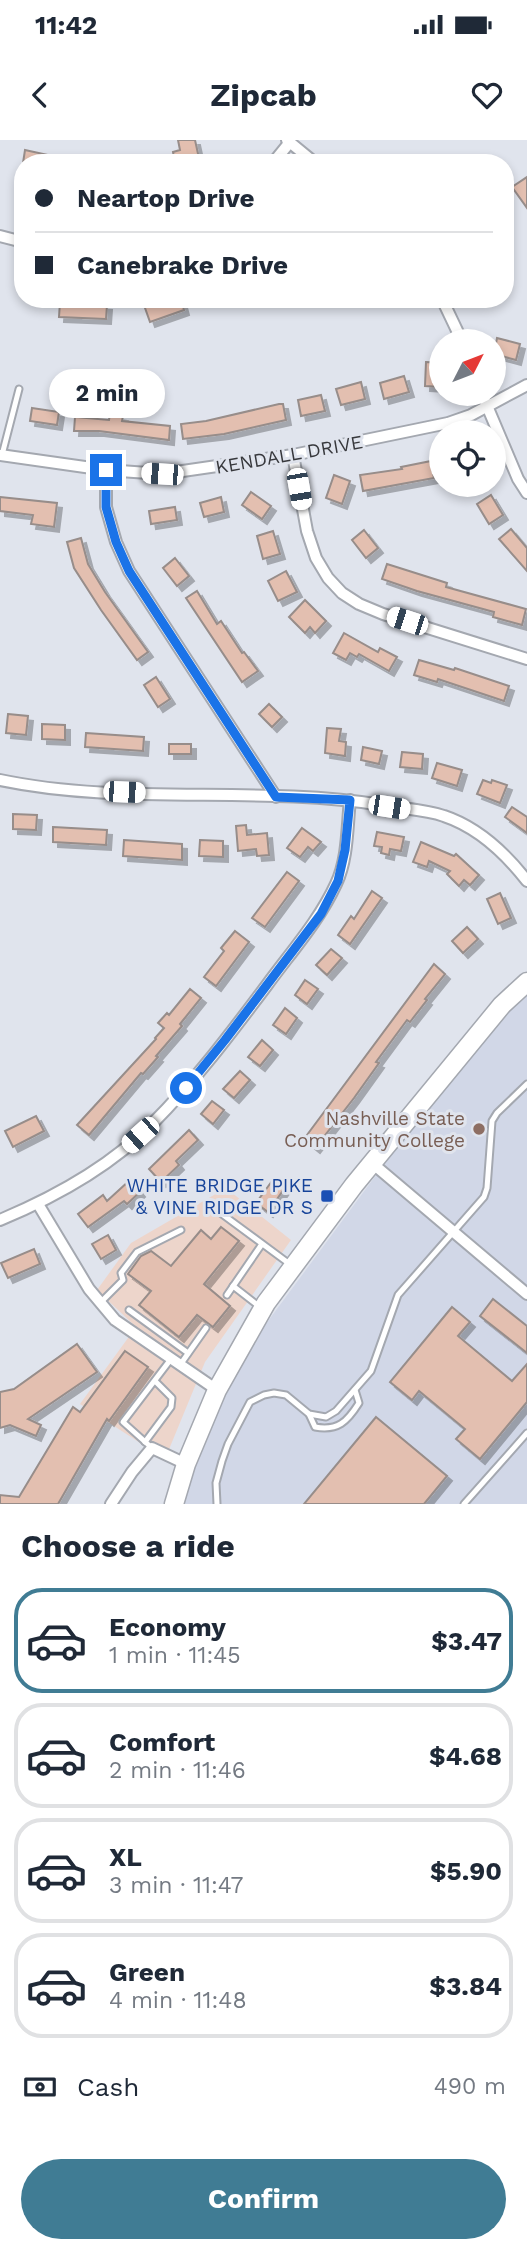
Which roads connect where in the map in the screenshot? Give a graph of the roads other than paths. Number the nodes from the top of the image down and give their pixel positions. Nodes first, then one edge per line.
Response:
1 (288, 141) edge
2 (304, 154) edge
3 (446, 308) edge
4 (456, 329) edge
5 (527, 385) edge
6 (19, 389) dead end
7 (487, 407) junction
8 (1, 455) edge
9 (293, 455) junction
10 (106, 470) junction
11 (527, 493) edge
12 (527, 659) edge
13 (0, 780) edge
14 (276, 797) junction
15 (350, 800) junction
16 (527, 881) edge
17 (527, 982) edge
18 (527, 1084) edge
19 (372, 1163) junction
20 (38, 1204) junction
21 (211, 1206) dead end
22 (0, 1220) edge
23 (181, 1230) dead end
24 (453, 1232) junction
25 (262, 1244) junction
26 (293, 1267) junction
27 (233, 1286) junction
28 (527, 1294) edge
29 (227, 1295) dead end
30 (100, 1303) junction
31 (263, 1308) junction
32 (129, 1310) dead end
33 (144, 1321) junction
34 (206, 1328) dead end
35 (134, 1333) junction
36 (188, 1353) junction
37 (175, 1362) junction
38 (155, 1381) junction
39 (217, 1390) junction
40 (355, 1390) junction
41 (309, 1414) junction
42 (527, 1433) edge
43 (149, 1445) junction
44 (186, 1464) junction
45 (111, 1504) edge
46 (174, 1504) edge
47 (217, 1504) edge
48 (464, 1504) edge

1 - 2 street
3 - 4 street
5 - 7 street, KENDALL DRIVE
6 - 8 lane
7 - 9 street, KENDALL DRIVE
7 - 11 street
8 - 10 street, KENDALL DRIVE
9 - 10 street, KENDALL DRIVE
9 - 12 street
10 - 14 street
13 - 14 street
14 - 15 street
15 - 16 street
15 - 20 street
17 - 19 main road
18 - 24 lane
19 - 24 street
19 - 26 main road
20 - 22 street
20 - 30 street
21 - 25 lane
23 - 30 lane
24 - 28 street
24 - 40 lane
25 - 26 lane
25 - 27 lane
26 - 31 main road
27 - 29 lane
27 - 31 lane
30 - 35 street
31 - 39 main road
32 - 33 lane
33 - 35 lane
33 - 36 lane
34 - 36 lane
35 - 37 street
36 - 37 lane
37 - 38 lane
37 - 39 street
38 - 43 lane
38 - 43 lane
39 - 44 main road
40 - 41 lane
40 - 41 lane
41 - 47 lane
42 - 48 lane
43 - 44 street
43 - 45 street
44 - 46 main road

